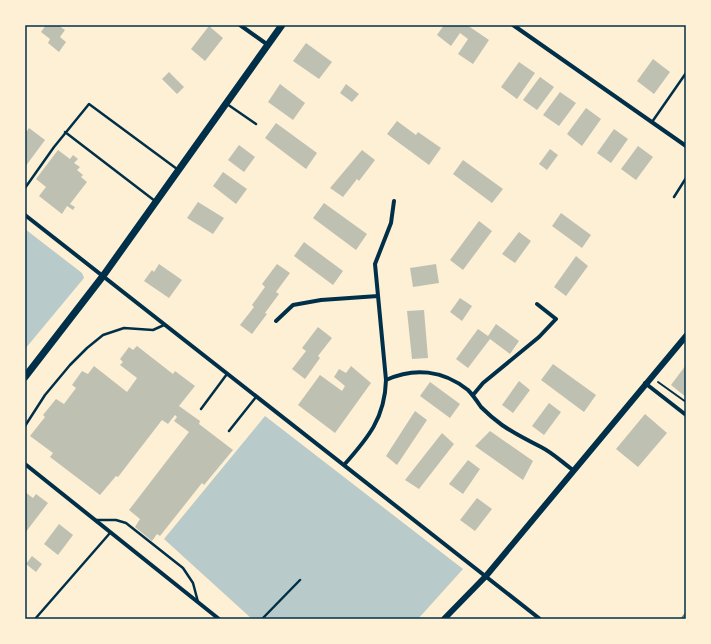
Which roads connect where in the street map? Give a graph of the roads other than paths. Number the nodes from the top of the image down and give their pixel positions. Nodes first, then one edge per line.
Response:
1 (240, 25) edge
2 (282, 25) edge
3 (513, 25) edge
4 (268, 45) junction
5 (686, 73) edge
6 (227, 103) junction
7 (652, 122) junction
8 (256, 124) dead end
9 (65, 132) junction
10 (686, 146) edge
11 (179, 171) junction
12 (686, 178) edge
13 (25, 188) edge
14 (674, 197) dead end
15 (394, 201) dead end
16 (157, 202) junction
17 (25, 215) edge
18 (103, 276) junction
19 (378, 296) junction
20 (537, 304) dead end
21 (276, 321) dead end
22 (165, 324) junction
23 (686, 336) edge
24 (228, 374) junction
25 (25, 377) edge
26 (386, 380) junction
27 (646, 383) junction
28 (473, 395) junction
29 (257, 396) junction
30 (201, 409) dead end
31 (686, 415) edge
32 (25, 426) edge
33 (229, 431) dead end
34 (25, 464) edge
35 (344, 465) junction
36 (573, 470) junction
37 (96, 520) junction
38 (111, 532) junction
39 (486, 576) junction
40 (300, 580) dead end
41 (198, 602) junction
42 (35, 619) edge
43 (219, 619) edge
44 (262, 619) edge
45 (444, 619) edge
46 (540, 619) edge

1 - 4 street
2 - 4 main road
3 - 7 street
4 - 6 main road
5 - 7 lane
6 - 8 lane
6 - 11 main road
7 - 10 street
9 - 11 lane
9 - 13 lane
9 - 16 lane
11 - 16 main road
12 - 14 lane
15 - 19 street
16 - 18 main road
17 - 18 street
18 - 22 street
18 - 25 main road
19 - 21 street
19 - 26 street
20 - 28 street
22 - 24 street
22 - 32 lane
23 - 27 street
24 - 29 street
24 - 30 lane
26 - 28 street
26 - 35 street
27 - 31 street
27 - 36 street
28 - 36 street
29 - 33 lane
29 - 35 street
34 - 37 street
35 - 39 street
36 - 39 street
37 - 38 street
37 - 41 lane
38 - 41 street
38 - 42 lane
39 - 45 street
39 - 46 street
40 - 44 lane
41 - 43 street

